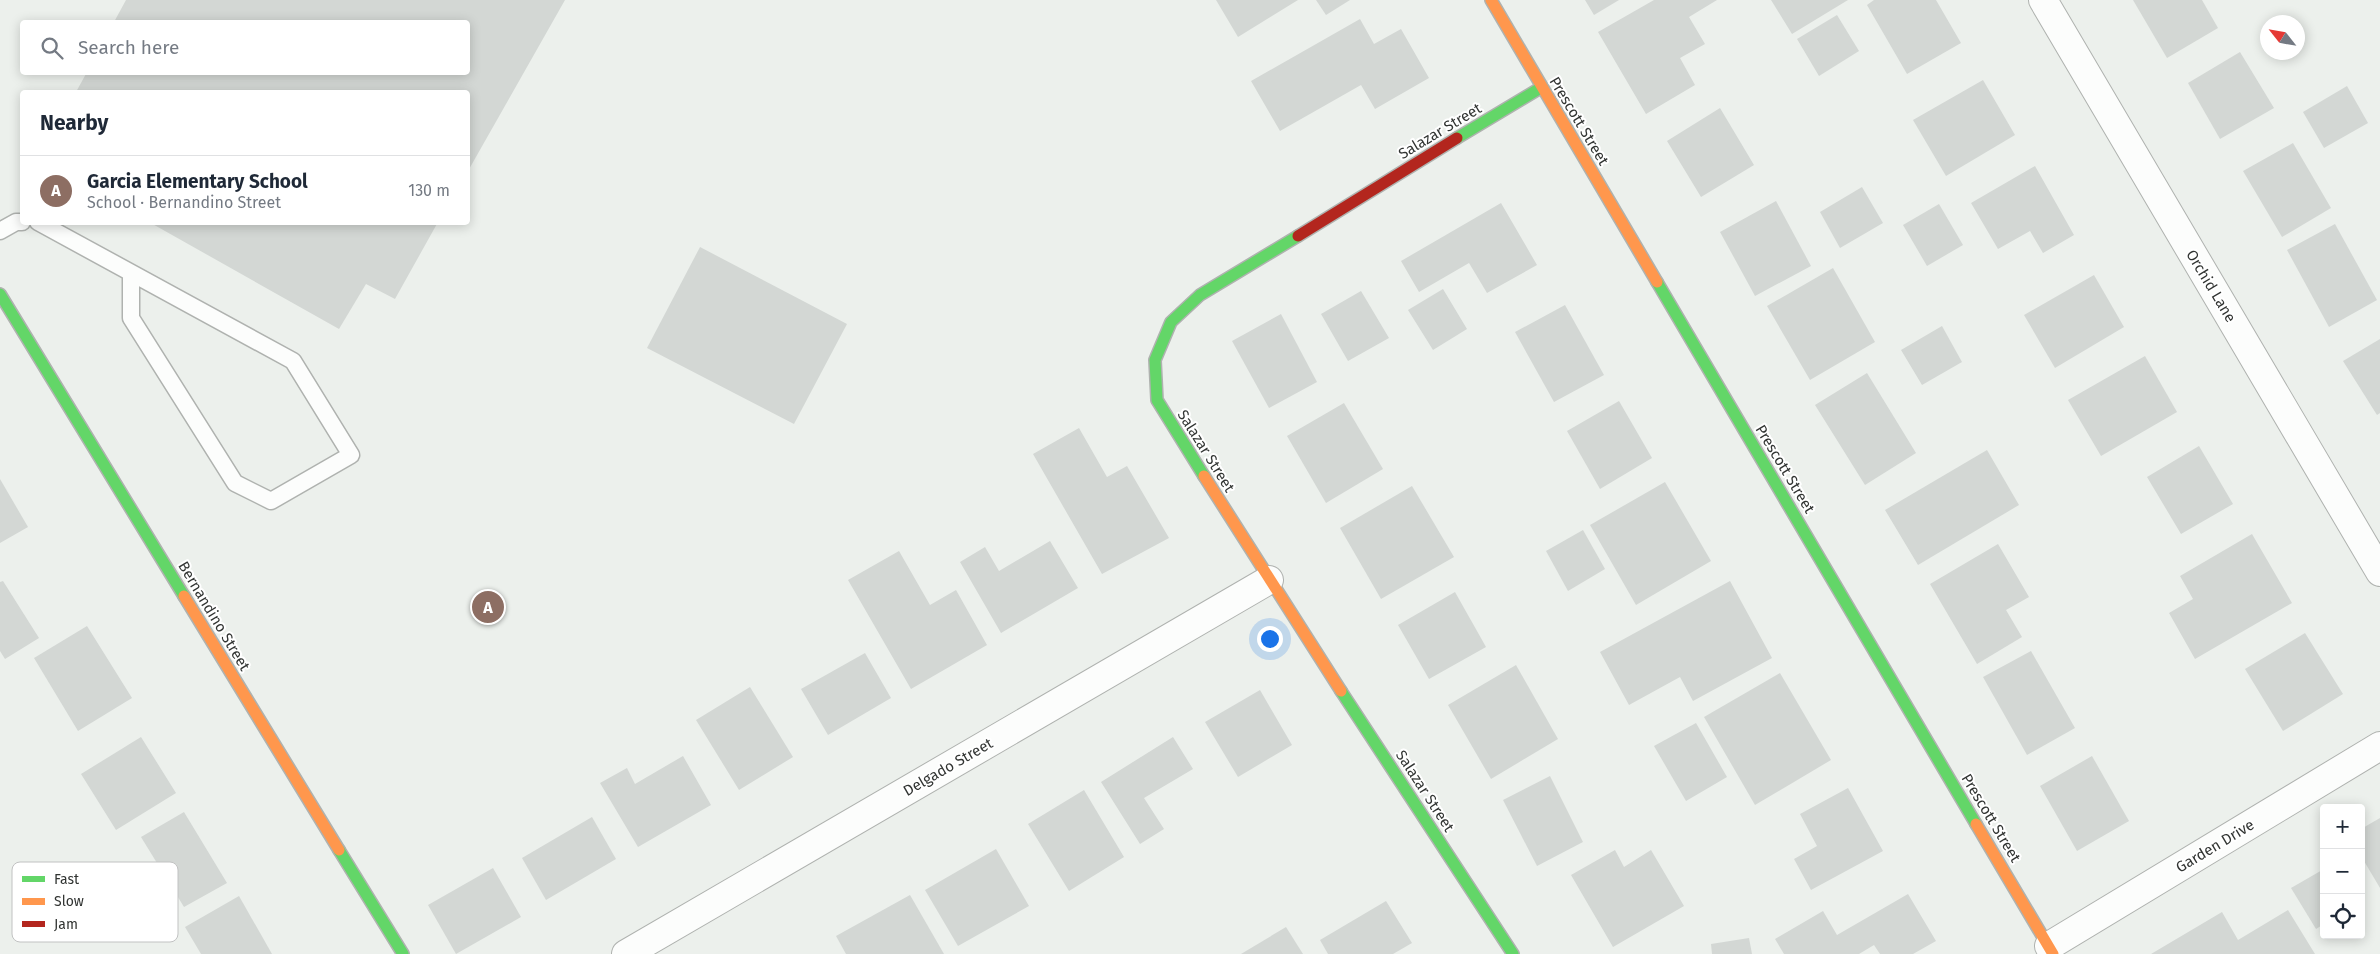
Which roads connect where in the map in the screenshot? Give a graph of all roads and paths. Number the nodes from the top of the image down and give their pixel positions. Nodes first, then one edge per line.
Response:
1 (1491, 0) edge
2 (2042, 0) edge
3 (1542, 87) junction
4 (20, 222) edge
5 (43, 225) edge
6 (0, 231) edge
7 (131, 273) junction
8 (0, 294) edge
9 (2380, 572) edge
10 (1269, 580) junction
11 (2380, 746) edge
12 (2051, 950) edge
13 (403, 954) edge
14 (626, 954) edge
15 (1513, 954) edge

1 - 3 street, Prescott Street
2 - 9 street, Orchid Lane
3 - 10 street, Salazar Street
3 - 12 street, Prescott Street
4 - 6 lane
5 - 7 lane
7 - 7 lane
8 - 13 street, Bernandino Street
10 - 14 street, Delgado Street
10 - 15 street, Salazar Street
11 - 12 street, Garden Drive

